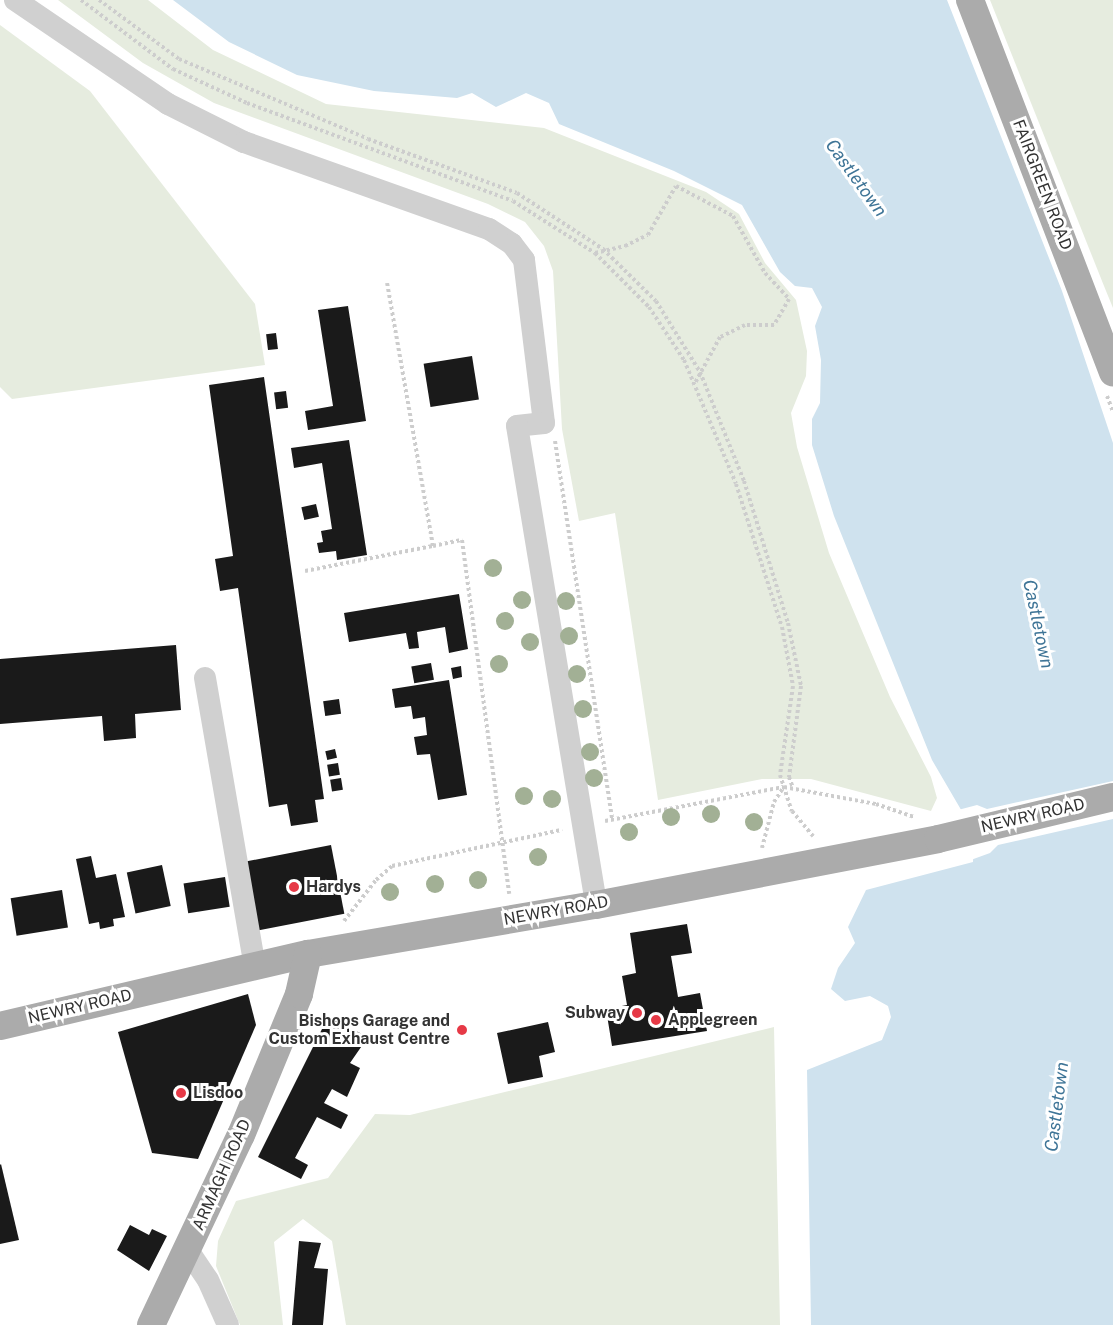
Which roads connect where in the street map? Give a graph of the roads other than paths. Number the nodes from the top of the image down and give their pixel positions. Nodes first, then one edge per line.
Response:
1 (15, 0) edge
2 (970, 0) edge
3 (1082, 291) junction
4 (1113, 336) edge
5 (1113, 372) edge
6 (205, 678) dead end
7 (1113, 797) edge
8 (596, 905) junction
9 (308, 954) junction
10 (255, 966) junction
11 (0, 1026) edge
12 (187, 1249) junction
13 (152, 1325) edge
14 (228, 1325) edge

1 - 8 street
2 - 3 main road, FAIRGREEN ROAD
3 - 4 main road
3 - 5 main road, FAIRGREEN ROAD
6 - 10 street
7 - 8 main road, NEWRY ROAD
8 - 9 main road, NEWRY ROAD
9 - 10 main road, NEWRY ROAD
9 - 12 main road, ARMAGH ROAD
10 - 11 main road, NEWRY ROAD
12 - 13 main road, ARMAGH ROAD
12 - 14 street

